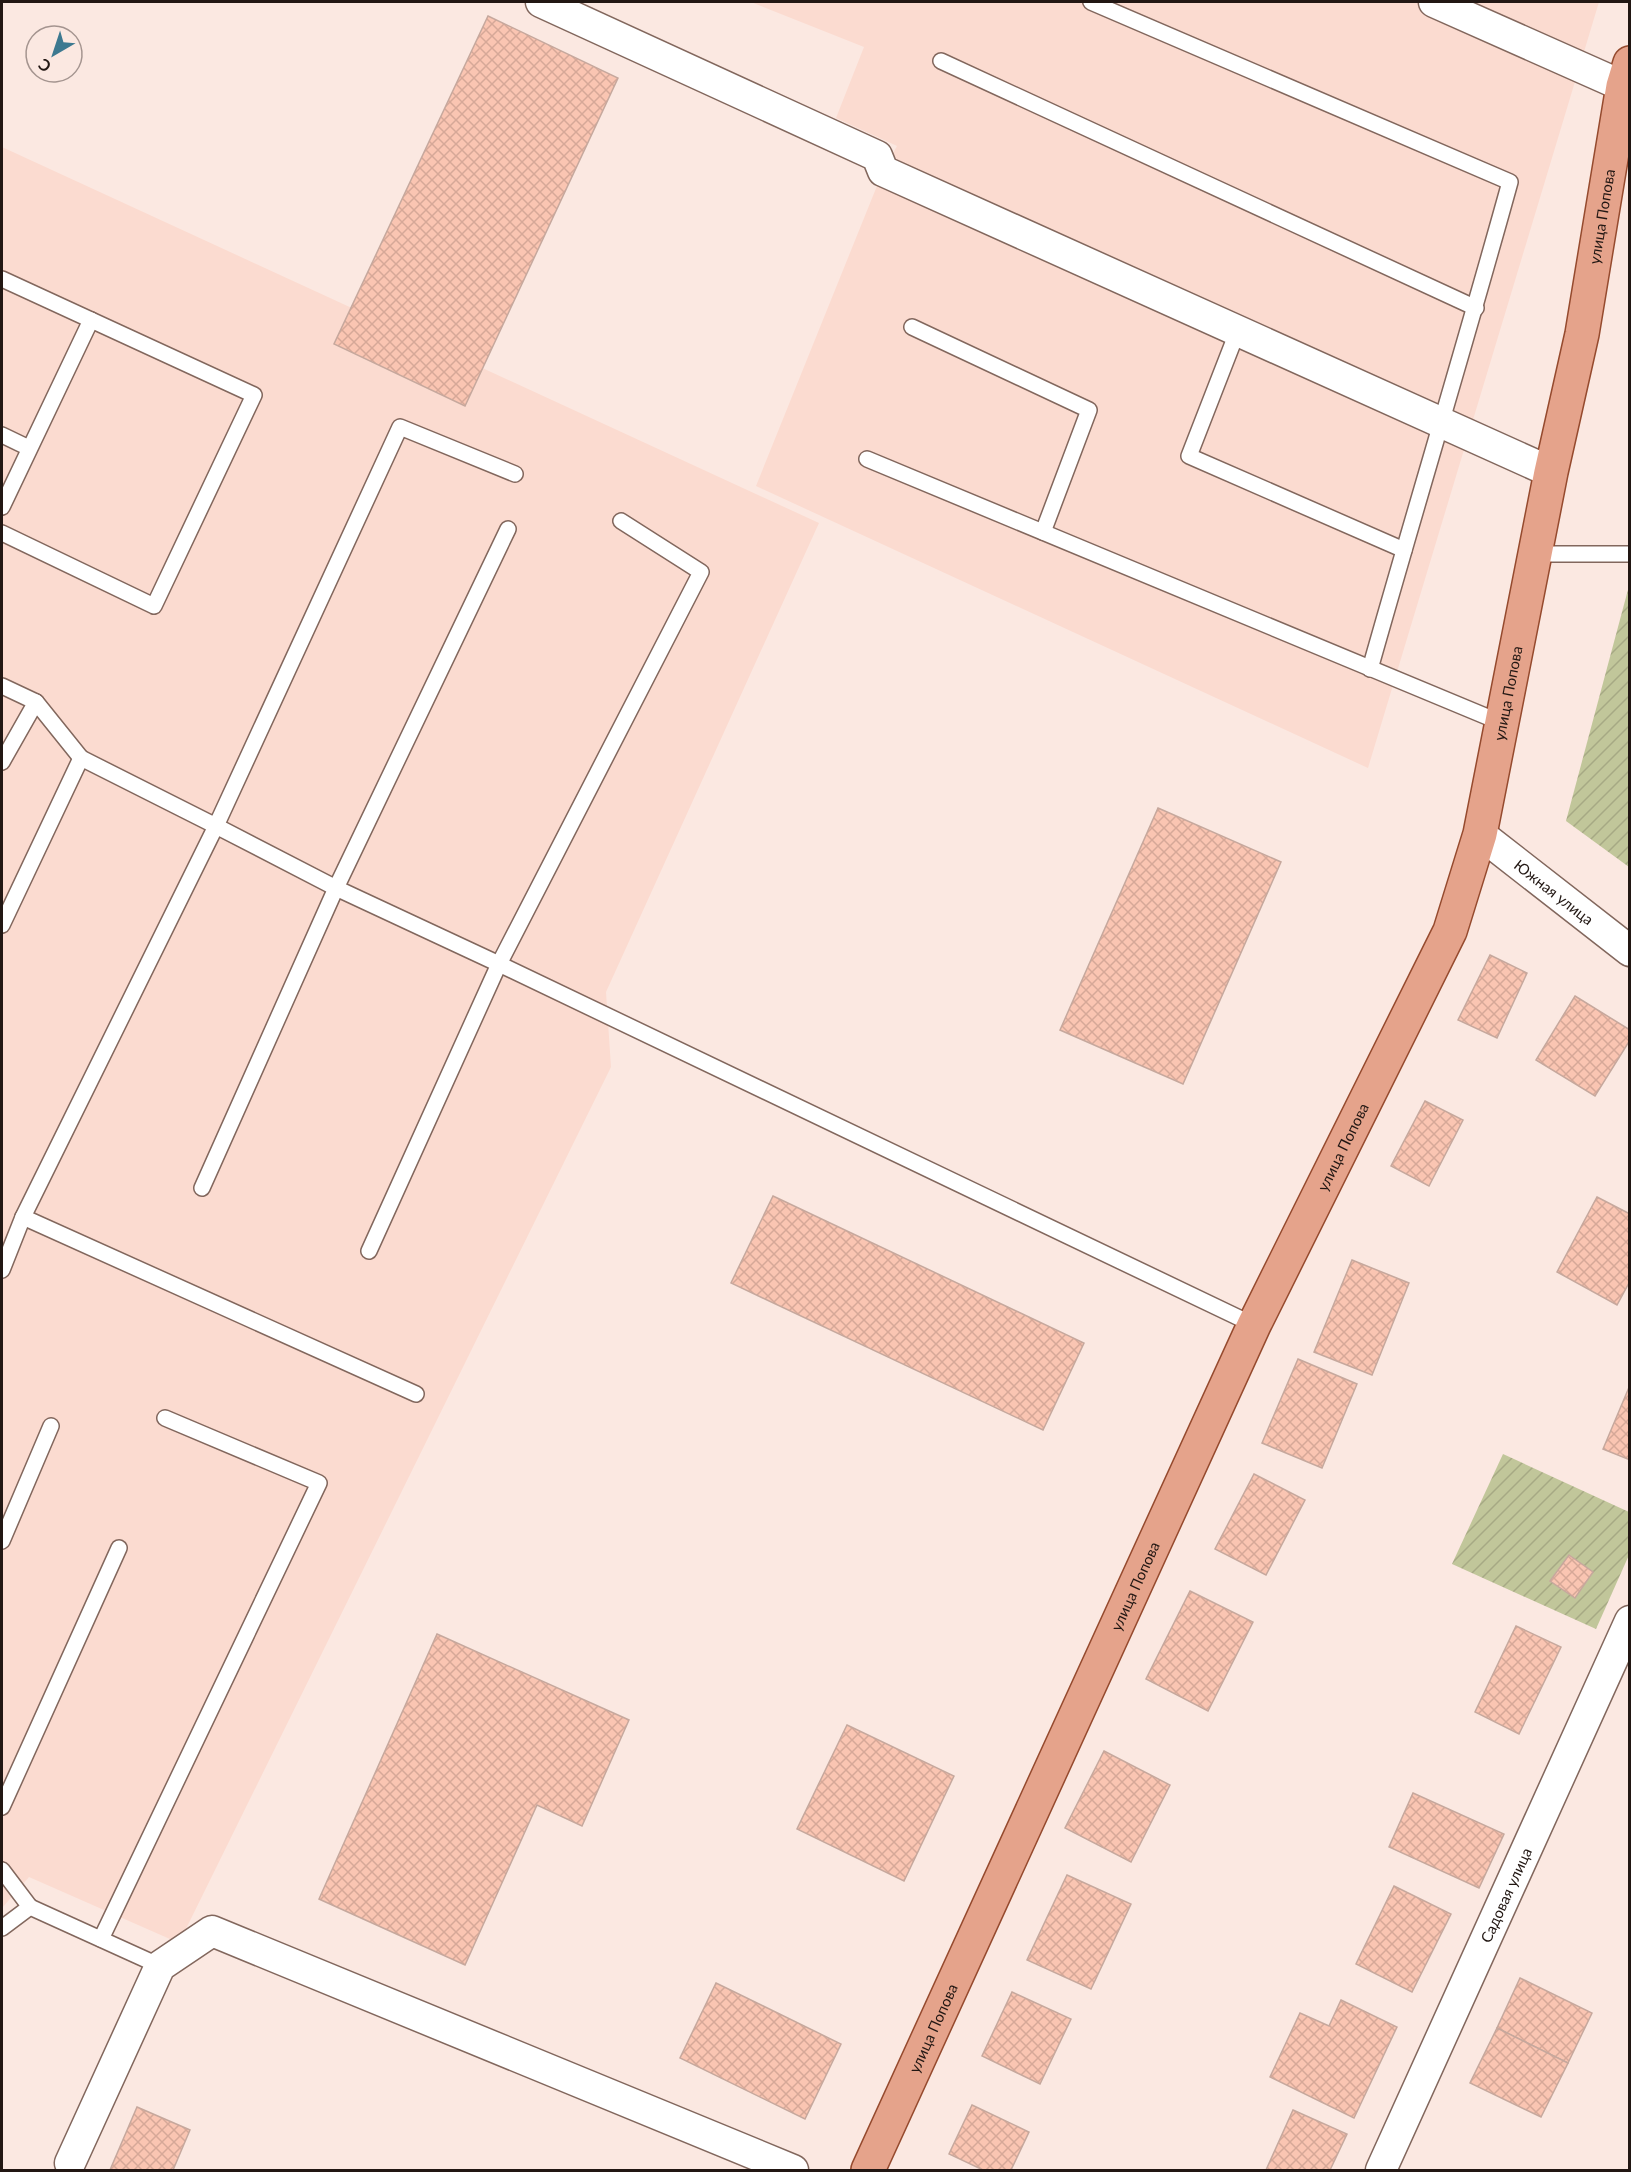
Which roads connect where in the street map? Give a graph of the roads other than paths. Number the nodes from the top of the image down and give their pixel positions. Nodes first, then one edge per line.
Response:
1 (541, 2) edge
2 (1091, 2) edge
3 (1434, 2) edge
4 (940, 61) dead end
5 (1626, 74) edge
6 (2, 279) edge
7 (1476, 308) junction
8 (91, 320) junction
9 (912, 327) dead end
10 (1238, 330) junction
11 (1441, 422) junction
12 (2, 435) edge
13 (29, 448) junction
14 (867, 459) dead end
15 (1551, 472) junction
16 (515, 474) dead end
17 (2, 507) edge
18 (621, 521) dead end
19 (508, 530) dead end
20 (1043, 532) junction
21 (2, 533) edge
22 (1404, 550) junction
23 (1535, 554) junction
24 (1629, 554) edge
25 (1370, 669) junction
26 (2, 686) edge
27 (36, 702) junction
28 (1502, 723) junction
29 (81, 758) junction
30 (2, 762) edge
31 (216, 826) junction
32 (1480, 834) junction
33 (336, 888) junction
34 (3, 919) edge
35 (1629, 951) edge
36 (499, 964) junction
37 (202, 1188) dead end
38 (23, 1217) junction
39 (369, 1251) dead end
40 (2, 1270) edge
41 (1254, 1325) junction
42 (416, 1394) dead end
43 (165, 1418) dead end
44 (51, 1426) dead end
45 (2, 1541) edge
46 (119, 1548) dead end
47 (1629, 1621) edge
48 (2, 1807) edge
49 (2, 1870) edge
50 (30, 1907) junction
51 (2, 1928) edge
52 (101, 1939) junction
53 (160, 1966) junction
54 (70, 2163) dead end
55 (793, 2170) edge
56 (868, 2170) edge
57 (1381, 2170) edge

1 - 10 street
2 - 7 lane
3 - 5 street
4 - 7 lane
5 - 15 main road, улица Попова
6 - 8 lane
7 - 11 lane
8 - 13 lane
8 - 21 lane
9 - 20 lane
10 - 11 street
10 - 22 lane
11 - 15 street
11 - 22 lane
12 - 13 lane
13 - 17 lane
14 - 20 lane
15 - 23 main road, улица Попова
16 - 31 lane
18 - 36 lane
19 - 33 lane
20 - 25 lane
22 - 25 lane
23 - 24 lane
23 - 28 main road, улица Попова
25 - 28 lane
26 - 27 lane
27 - 29 lane
27 - 30 lane
28 - 32 main road, улица Попова
29 - 31 lane
29 - 34 lane
31 - 33 lane
31 - 38 lane
32 - 35 street, Южная улица
32 - 41 main road, улица Попова
33 - 36 lane
33 - 37 lane
36 - 39 lane
36 - 41 lane
38 - 40 lane
38 - 42 lane
41 - 56 main road, улица Попова
43 - 52 lane
44 - 45 lane
46 - 48 lane
47 - 57 street, Садовая улица
49 - 50 lane
50 - 51 lane
50 - 52 lane
52 - 53 lane
53 - 54 street
53 - 55 street

